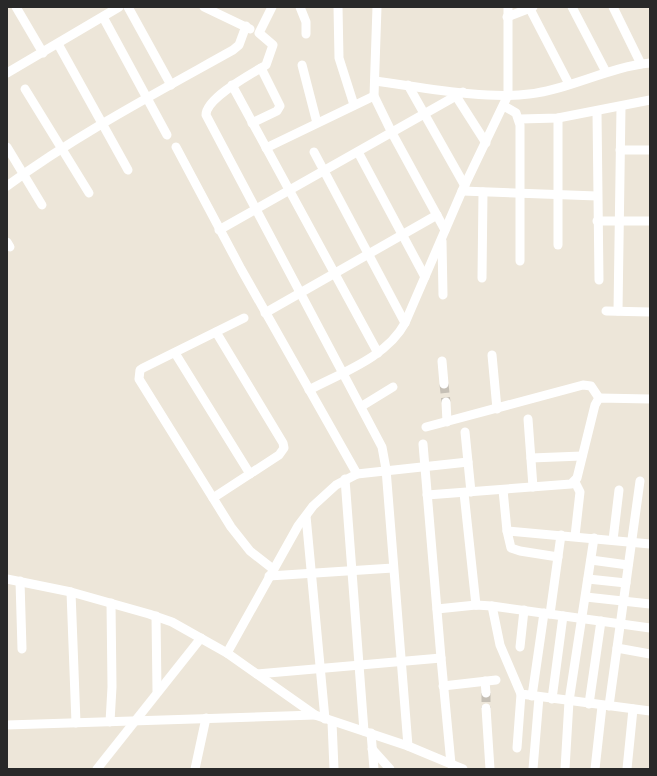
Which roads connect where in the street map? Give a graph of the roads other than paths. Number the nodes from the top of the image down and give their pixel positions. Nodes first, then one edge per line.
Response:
1 (16, 7) edge
2 (119, 7) edge
3 (128, 7) edge
4 (204, 7) edge
5 (272, 7) edge
6 (300, 7) edge
7 (338, 7) edge
8 (377, 7) edge
9 (508, 7) edge
10 (572, 7) edge
11 (613, 7) edge
12 (531, 8) edge
13 (103, 17) junction
14 (508, 17) junction
15 (246, 26) junction
16 (258, 33) junction
17 (306, 34) dead end
18 (58, 44) junction
19 (43, 53) junction
20 (302, 64) dead end
21 (645, 64) edge
22 (261, 68) junction
23 (7, 72) edge
24 (606, 72) junction
25 (375, 81) junction
26 (569, 84) junction
27 (171, 85) junction
28 (232, 85) junction
29 (408, 85) junction
30 (25, 89) dead end
31 (460, 94) junction
32 (508, 95) junction
33 (374, 96) junction
34 (146, 98) junction
35 (650, 100) edge
36 (354, 105) junction
37 (504, 106) junction
38 (621, 107) junction
39 (597, 112) junction
40 (424, 115) junction
41 (520, 118) junction
42 (558, 118) junction
43 (252, 123) junction
44 (317, 123) junction
45 (103, 124) junction
46 (392, 134) junction
47 (167, 135) dead end
48 (486, 143) junction
49 (7, 147) edge
50 (176, 147) dead end
51 (62, 148) junction
52 (266, 148) junction
53 (620, 150) junction
54 (650, 150) edge
55 (314, 152) dead end
56 (358, 152) junction
57 (128, 170) dead end
58 (324, 170) junction
59 (23, 174) junction
60 (7, 186) edge
61 (463, 189) junction
62 (289, 190) junction
63 (483, 192) junction
64 (89, 193) dead end
65 (520, 194) junction
66 (558, 194) junction
67 (597, 196) junction
68 (42, 205) dead end
69 (254, 210) junction
70 (437, 215) junction
71 (598, 220) junction
72 (619, 220) junction
73 (650, 220) edge
74 (219, 230) junction
75 (444, 234) junction
76 (402, 236) junction
77 (558, 245) dead end
78 (370, 255) junction
79 (520, 261) dead end
80 (335, 274) junction
81 (425, 277) junction
82 (482, 278) dead end
83 (598, 280) dead end
84 (300, 294) junction
85 (443, 295) dead end
86 (606, 311) dead end
87 (618, 311) junction
88 (650, 312) edge
89 (265, 313) junction
90 (244, 318) dead end
91 (405, 323) junction
92 (216, 332) junction
93 (175, 353) junction
94 (378, 353) junction
95 (492, 356) dead end
96 (442, 361) dead end
97 (343, 372) junction
98 (444, 384) tunnel mouth
99 (393, 387) dead end
100 (309, 390) junction
101 (599, 398) junction
102 (650, 399) edge
103 (446, 402) tunnel mouth
104 (362, 406) junction
105 (497, 409) junction
106 (528, 419) dead end
107 (447, 422) junction
108 (426, 427) dead end
109 (465, 432) dead end
110 (423, 444) dead end
111 (582, 456) junction
112 (531, 458) junction
113 (468, 462) junction
114 (425, 467) junction
115 (386, 470) junction
116 (250, 474) junction
117 (357, 474) junction
118 (344, 479) junction
119 (640, 481) dead end
120 (575, 482) junction
121 (533, 487) junction
122 (503, 490) junction
123 (619, 490) dead end
124 (468, 492) junction
125 (427, 495) junction
126 (213, 498) junction
127 (306, 516) junction
128 (507, 531) junction
129 (561, 535) junction
130 (575, 536) junction
131 (594, 538) junction
132 (613, 540) junction
133 (631, 542) junction
134 (650, 544) edge
135 (558, 557) junction
136 (590, 560) junction
137 (628, 565) junction
138 (393, 568) junction
139 (352, 571) junction
140 (271, 573) junction
141 (312, 574) junction
142 (7, 579) edge
143 (588, 579) junction
144 (20, 581) junction
145 (626, 583) junction
146 (71, 592) junction
147 (586, 597) junction
148 (623, 601) junction
149 (111, 603) junction
150 (650, 604) edge
151 (476, 605) junction
152 (492, 606) junction
153 (437, 609) junction
154 (524, 610) junction
155 (547, 613) junction
156 (156, 616) junction
157 (563, 616) junction
158 (582, 619) junction
159 (601, 621) junction
160 (620, 624) junction
161 (650, 628) edge
162 (201, 638) junction
163 (520, 648) dead end
164 (617, 648) junction
165 (22, 649) dead end
166 (227, 653) junction
167 (650, 654) edge
168 (441, 658) junction
169 (401, 661) junction
170 (360, 665) junction
171 (321, 668) junction
172 (257, 674) junction
173 (496, 680) dead end
174 (485, 681) junction
175 (443, 686) junction
176 (158, 691) junction
177 (486, 693) tunnel mouth
178 (521, 694) junction
179 (536, 697) junction
180 (552, 699) junction
181 (569, 701) junction
182 (589, 704) junction
183 (605, 706) junction
184 (486, 708) tunnel mouth
185 (633, 709) junction
186 (650, 711) edge
187 (315, 715) junction
188 (206, 718) junction
189 (329, 720) junction
190 (134, 721) junction
191 (110, 722) junction
192 (76, 723) junction
193 (7, 725) edge
194 (368, 732) junction
195 (408, 746) junction
196 (517, 748) dead end
197 (372, 749) junction
198 (451, 764) junction
199 (97, 769) edge
200 (196, 769) edge
201 (334, 769) edge
202 (374, 769) edge
203 (390, 769) edge
204 (463, 769) edge
205 (490, 769) edge
206 (533, 769) edge
207 (565, 769) edge
208 (595, 769) edge
209 (627, 769) edge

1 - 19 street
2 - 13 street
3 - 27 street
4 - 15 street
5 - 16 street
6 - 17 street
7 - 36 street
8 - 25 street
9 - 14 street
10 - 24 street
11 - 21 street
12 - 14 street
12 - 26 street
13 - 18 street
13 - 34 street
14 - 32 street
15 - 16 street
15 - 27 street
16 - 22 street
18 - 19 street
18 - 45 street
19 - 23 street
20 - 44 street
21 - 24 street
22 - 28 street
22 - 43 street
24 - 26 street
25 - 29 street
25 - 33 street
26 - 32 street
27 - 34 street
28 - 43 street
28 - 69 street
29 - 31 street
29 - 40 street
30 - 51 street
31 - 32 street
31 - 40 street
31 - 48 street
32 - 37 street
33 - 36 street
33 - 46 street
34 - 45 street
34 - 47 street
35 - 38 street
36 - 44 street
37 - 41 street
37 - 48 street
38 - 39 street
38 - 53 street
39 - 42 street
39 - 67 street
40 - 46 street
40 - 61 street
41 - 42 street
41 - 65 street
42 - 66 street
43 - 52 street
44 - 52 street
45 - 51 street
45 - 57 street
46 - 56 street
46 - 70 street
48 - 61 street
49 - 59 street
50 - 74 street
51 - 59 street
51 - 64 street
52 - 62 street
53 - 54 street
53 - 72 street
55 - 58 street
56 - 58 street
56 - 76 street
58 - 62 street
58 - 78 street
59 - 60 street
59 - 68 street
61 - 63 street
61 - 75 street
62 - 69 street
62 - 80 street
63 - 65 street
63 - 82 street
65 - 66 street
65 - 79 street
66 - 67 street
66 - 77 street
67 - 71 street
69 - 74 street
69 - 84 street
70 - 75 street
70 - 76 street
71 - 72 street
71 - 83 street
72 - 73 street
72 - 87 street
74 - 89 street
75 - 81 street
75 - 85 street
76 - 78 street
76 - 81 street
78 - 80 street
78 - 91 street
80 - 84 street
80 - 94 street
81 - 91 street
84 - 89 street
84 - 97 street
86 - 87 street
87 - 88 street
89 - 100 street
90 - 92 street
91 - 94 street
92 - 93 street
92 - 116 street
93 - 116 street
93 - 126 street
94 - 97 street
95 - 105 street
96 - 98 street
97 - 100 street
97 - 104 street
99 - 104 street
100 - 117 street
101 - 102 street
101 - 105 street
101 - 111 street
103 - 107 street
104 - 115 street
105 - 107 street
106 - 112 street
107 - 108 street
109 - 113 street
110 - 114 street
111 - 112 street
111 - 120 street
112 - 121 street
113 - 114 street
113 - 124 street
114 - 115 street
114 - 125 street
115 - 117 street
115 - 138 street
116 - 126 street
117 - 118 street
118 - 127 street
118 - 139 street
119 - 133 street
120 - 121 street
120 - 130 street
121 - 122 street
122 - 124 street
122 - 128 street
123 - 132 street
124 - 125 street
124 - 151 street
125 - 153 street
126 - 140 street
127 - 140 street
127 - 141 street
128 - 129 street
128 - 135 street
129 - 130 street
129 - 135 street
130 - 131 street
131 - 132 street
131 - 136 street
132 - 133 street
133 - 134 street
133 - 137 street
135 - 155 street
136 - 137 street
136 - 143 street
137 - 145 street
138 - 139 street
138 - 169 street
139 - 141 street
139 - 170 street
140 - 141 street
140 - 166 street
141 - 171 street
142 - 144 street
143 - 145 street
143 - 147 street
144 - 146 street
144 - 165 street
145 - 148 street
146 - 149 street
146 - 192 street
147 - 148 street
147 - 158 street
148 - 150 street
148 - 160 street
149 - 156 street
149 - 191 street
151 - 152 street
151 - 153 street
152 - 154 street
152 - 178 street
153 - 168 street
154 - 155 street
154 - 163 street
155 - 157 street
155 - 179 street
156 - 162 street
156 - 176 street
157 - 158 street
157 - 180 street
158 - 159 street
158 - 181 street
159 - 160 street
159 - 182 street
160 - 161 street
160 - 164 street
162 - 166 street
162 - 176 street
164 - 167 street
164 - 183 street
166 - 172 street
168 - 169 street
168 - 175 street
169 - 170 street
169 - 195 street
170 - 171 street
170 - 194 street
171 - 172 street
171 - 189 street
172 - 187 street
173 - 174 street
174 - 175 street
174 - 177 street
175 - 198 street
176 - 190 street
178 - 179 street
178 - 196 street
179 - 180 street
179 - 206 street
180 - 181 street
181 - 182 street
181 - 207 street
182 - 183 street
183 - 185 street
183 - 208 street
184 - 205 street
185 - 186 street
185 - 209 street
187 - 188 street
187 - 189 street
188 - 190 street
188 - 200 street
189 - 194 street
189 - 201 street
190 - 191 street
190 - 199 street
191 - 192 street
192 - 193 street
194 - 195 street
194 - 197 street
195 - 198 street
197 - 202 street
197 - 203 street
198 - 204 street

